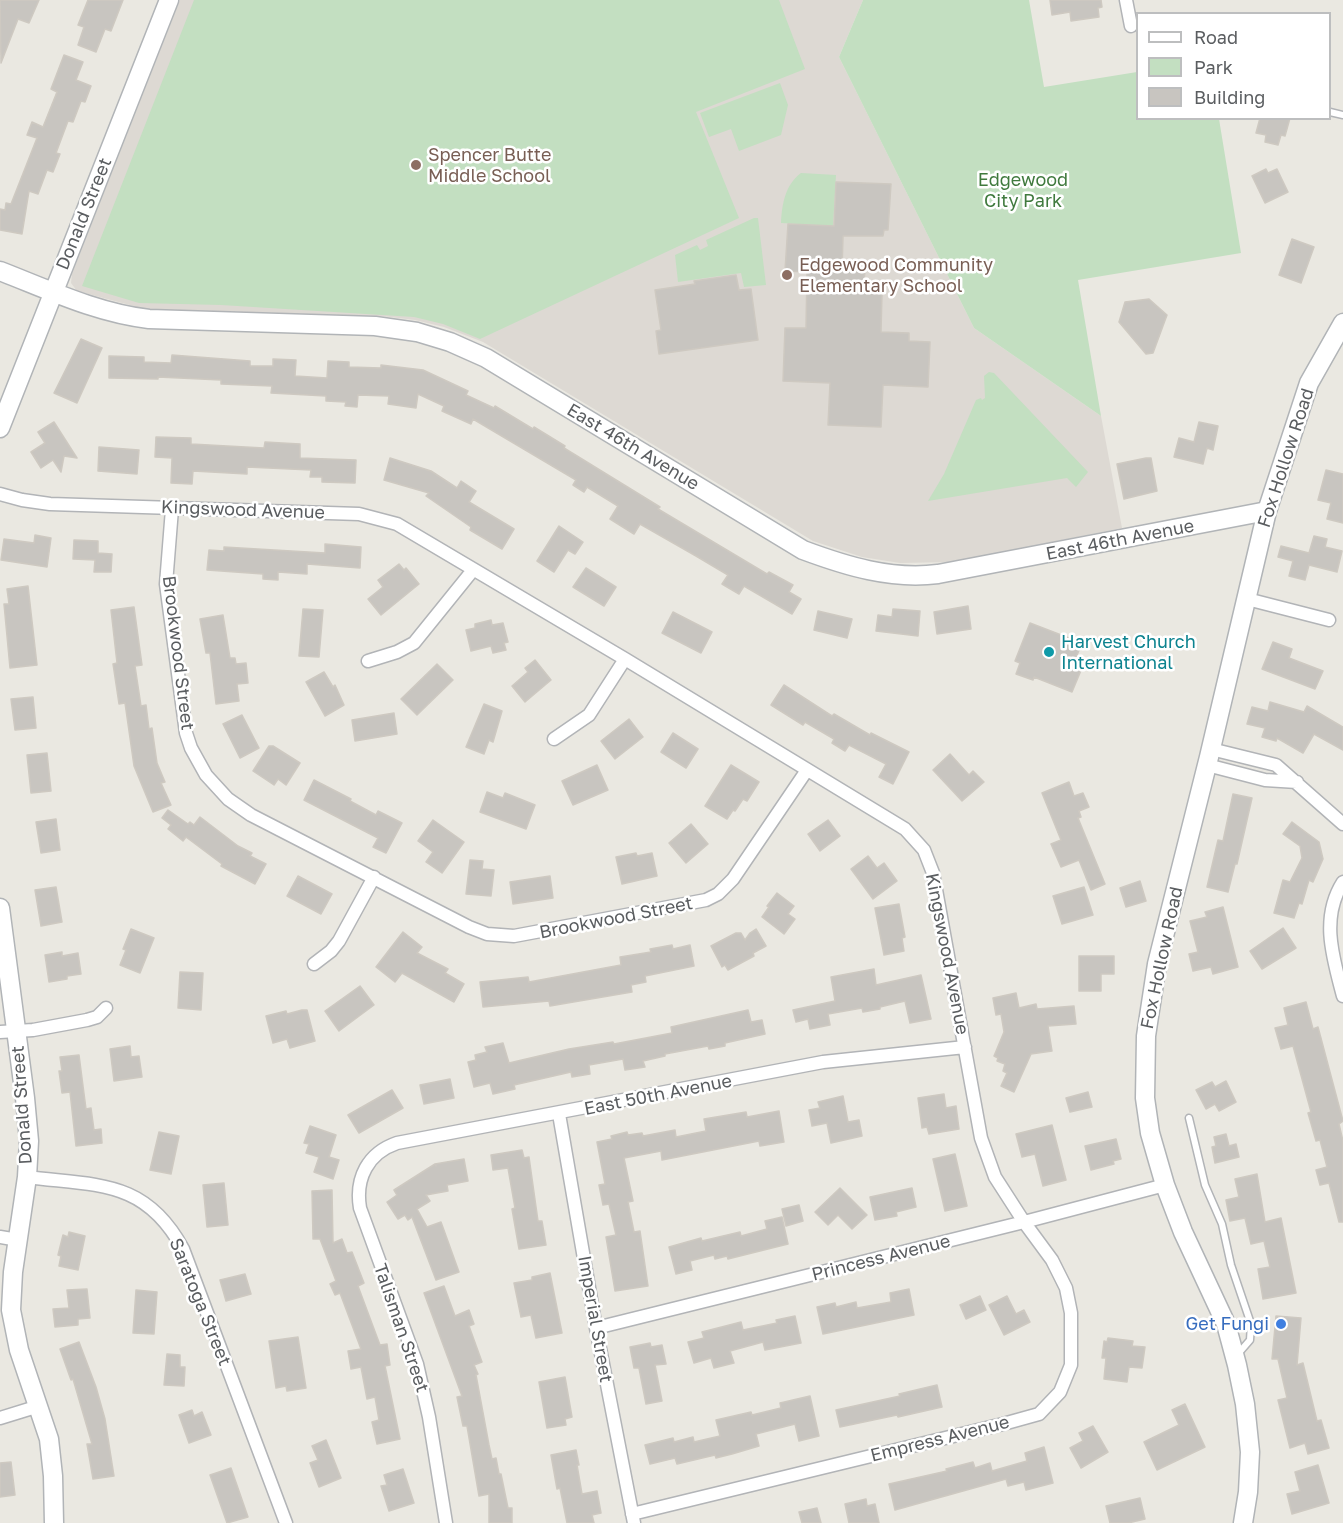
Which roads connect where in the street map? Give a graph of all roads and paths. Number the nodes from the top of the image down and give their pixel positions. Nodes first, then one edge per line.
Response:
1 (169, 0) edge
2 (1126, 0) edge
3 (1131, 26) dead end
4 (0, 271) edge
5 (53, 292) junction
6 (1343, 323) edge
7 (0, 428) edge
8 (0, 494) edge
9 (172, 508) junction
10 (1267, 511) junction
11 (473, 570) junction
12 (1247, 599) junction
13 (1329, 620) dead end
14 (625, 659) junction
15 (368, 661) dead end
16 (554, 739) dead end
17 (1209, 757) junction
18 (807, 771) junction
19 (1298, 782) junction
20 (1343, 824) edge
21 (374, 878) junction
22 (1343, 882) edge
23 (0, 908) edge
24 (314, 964) dead end
25 (1343, 996) edge
26 (106, 1008) dead end
27 (8, 1032) edge
28 (965, 1047) junction
29 (559, 1114) junction
30 (1190, 1118) dead end
31 (363, 1171) joint
32 (27, 1177) junction
33 (1165, 1185) junction
34 (1024, 1222) junction
35 (9, 1239) edge
36 (596, 1328) junction
37 (1235, 1357) junction
38 (39, 1406) junction
39 (0, 1418) edge
40 (633, 1518) edge
41 (54, 1523) edge
42 (286, 1523) edge
43 (446, 1523) edge
44 (1243, 1523) edge

1 - 5 street, Donald Street
2 - 3 street
4 - 5 street, East 46th Avenue
5 - 7 street, Donald Street
5 - 10 street, East 46th Avenue
6 - 10 street, Fox Hollow Road
8 - 9 street, Kingswood Avenue
9 - 11 street, Kingswood Avenue
9 - 21 street, Brookwood Street
10 - 12 street, Fox Hollow Road
11 - 14 street, Kingswood Avenue
11 - 15 street
12 - 13 street
12 - 17 street, Fox Hollow Road
14 - 16 street
14 - 18 street, Kingswood Avenue
17 - 19 street
17 - 19 street
17 - 33 street, Fox Hollow Road
18 - 21 street, Brookwood Street
18 - 28 street, Kingswood Avenue
19 - 20 street
21 - 24 street
22 - 25 street
23 - 27 street, Donald Street
26 - 27 street
27 - 32 street, Donald Street
28 - 29 street, East 50th Avenue
28 - 34 street, Kingswood Avenue
29 - 31 street, East 50th Avenue
29 - 36 street, Imperial Street
30 - 37 lane
31 - 43 street, Talisman Street
32 - 35 street, Donald Street
32 - 42 street, Saratoga Street
33 - 34 street, Princess Avenue
33 - 37 street, Fox Hollow Road
34 - 36 street, Princess Avenue
34 - 40 street, Empress Avenue
35 - 38 street, Donald Street
36 - 40 street, Imperial Street
37 - 44 street, Fox Hollow Road
38 - 39 street
38 - 41 street, Donald Street

